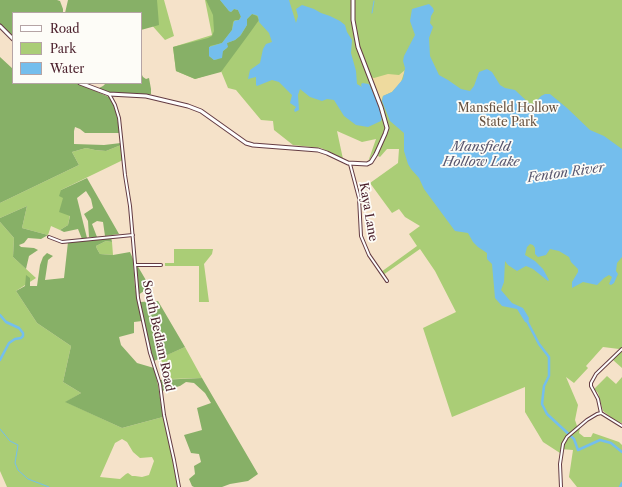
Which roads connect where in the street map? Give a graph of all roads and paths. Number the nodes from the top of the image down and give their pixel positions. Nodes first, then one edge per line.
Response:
1 (353, 0) edge
2 (0, 26) edge
3 (12, 38) edge
4 (83, 84) edge
5 (109, 94) junction
6 (350, 164) junction
7 (133, 235) junction
8 (49, 238) dead end
9 (135, 265) junction
10 (161, 265) dead end
11 (387, 281) dead end
12 (622, 348) edge
13 (601, 412) junction
14 (622, 426) edge
15 (179, 487) edge
16 (561, 487) edge

1 - 6 street
2 - 3 street
4 - 5 street
5 - 6 street
5 - 7 street, South Bedlam Road
6 - 11 street, Kaya Lane
7 - 8 street
7 - 9 street, South Bedlam Road
9 - 10 street
9 - 15 street, South Bedlam Road
12 - 13 street
13 - 14 street
13 - 16 street

